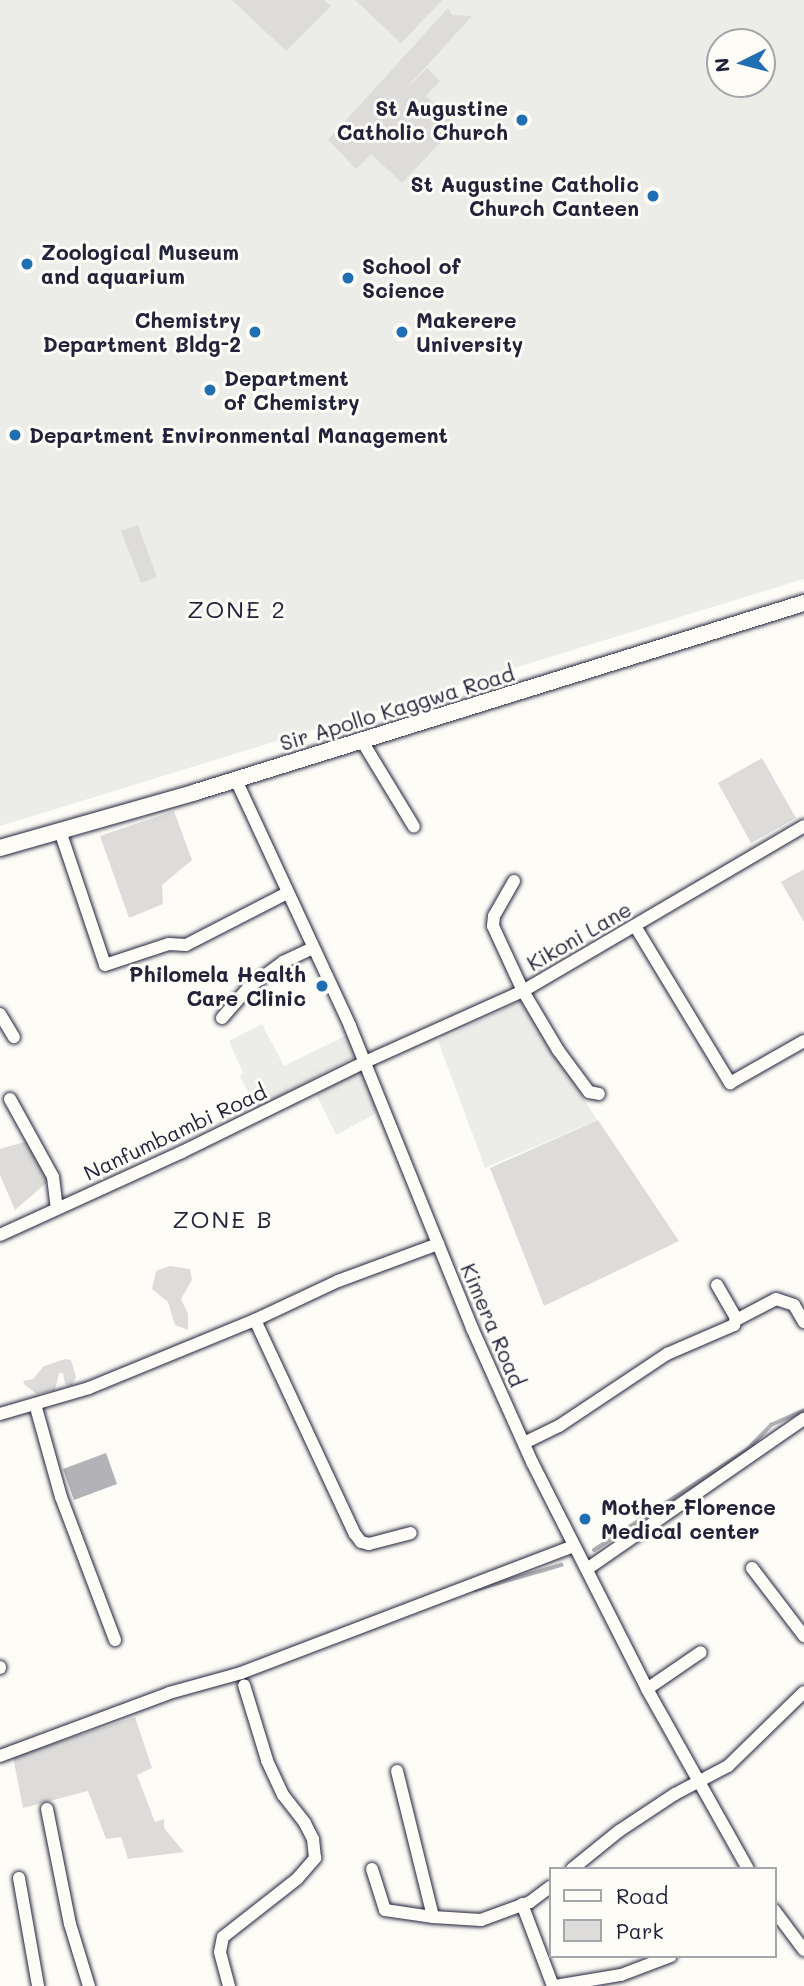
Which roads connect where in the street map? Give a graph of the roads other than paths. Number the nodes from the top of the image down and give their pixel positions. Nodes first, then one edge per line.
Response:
1 (804, 603) edge
2 (362, 741) junction
3 (236, 780) junction
4 (804, 826) edge
5 (414, 827) dead end
6 (60, 831) junction
7 (0, 848) edge
8 (514, 881) dead end
9 (287, 893) junction
10 (635, 926) junction
11 (313, 948) junction
12 (523, 991) junction
13 (0, 1014) edge
14 (222, 1018) dead end
15 (14, 1037) dead end
16 (804, 1041) edge
17 (365, 1062) junction
18 (599, 1094) dead end
19 (10, 1099) dead end
20 (57, 1209) junction
21 (0, 1235) edge
22 (438, 1244) junction
23 (717, 1285) dead end
24 (255, 1320) junction
25 (736, 1320) junction
26 (804, 1322) edge
27 (35, 1404) junction
28 (0, 1414) edge
29 (804, 1419) edge
30 (524, 1443) junction
31 (411, 1533) dead end
32 (574, 1546) junction
33 (752, 1568) dead end
34 (587, 1569) junction
35 (804, 1636) edge
36 (115, 1640) dead end
37 (701, 1653) dead end
38 (244, 1685) dead end
39 (647, 1689) junction
40 (804, 1692) edge
41 (0, 1756) edge
42 (397, 1771) dead end
43 (698, 1783) junction
44 (47, 1809) dead end
45 (574, 1867) edge
46 (747, 1867) edge
47 (372, 1869) dead end
48 (19, 1878) dead end
49 (548, 1888) edge
50 (522, 1904) junction
51 (776, 1913) edge
52 (433, 1916) junction
53 (804, 1950) edge
54 (667, 1958) edge
55 (623, 1980) edge
56 (37, 1986) edge
57 (89, 1986) edge
58 (229, 1986) edge
59 (554, 1986) edge

1 - 2 main road, Sir Apollo Kaggwa Road
2 - 3 main road, Sir Apollo Kaggwa Road
2 - 5 street
3 - 6 main road, Sir Apollo Kaggwa Road
3 - 9 street, Kimera Road
4 - 10 street, Kikoni Lane
6 - 7 main road, Sir Apollo Kaggwa Road
6 - 9 street
8 - 12 street
9 - 11 street, Kimera Road
10 - 12 street, Kikoni Lane
10 - 16 street
11 - 14 street
11 - 17 street, Kimera Road
12 - 17 street, Kikoni Lane
12 - 18 street
13 - 15 street
17 - 20 street, Nanfumbambi Road
17 - 22 street, Kimera Road
19 - 20 street
20 - 21 street, Nanfumbambi Road
22 - 24 street
22 - 30 street, Kimera Road
23 - 25 street
24 - 27 street
24 - 31 street
25 - 26 street
25 - 30 street
27 - 28 street
27 - 36 street
29 - 34 street
30 - 32 street, Kimera Road
32 - 34 street, Kimera Road
32 - 41 street
33 - 35 street
34 - 39 street, Kimera Road
37 - 39 street
38 - 58 street
39 - 43 street, Kimera Road
40 - 43 street
42 - 52 street
43 - 45 street
43 - 46 street, Kimera Road
44 - 57 street
47 - 52 street
48 - 56 street
49 - 50 street
50 - 52 street
50 - 59 street
51 - 53 street
54 - 55 street
55 - 59 street

